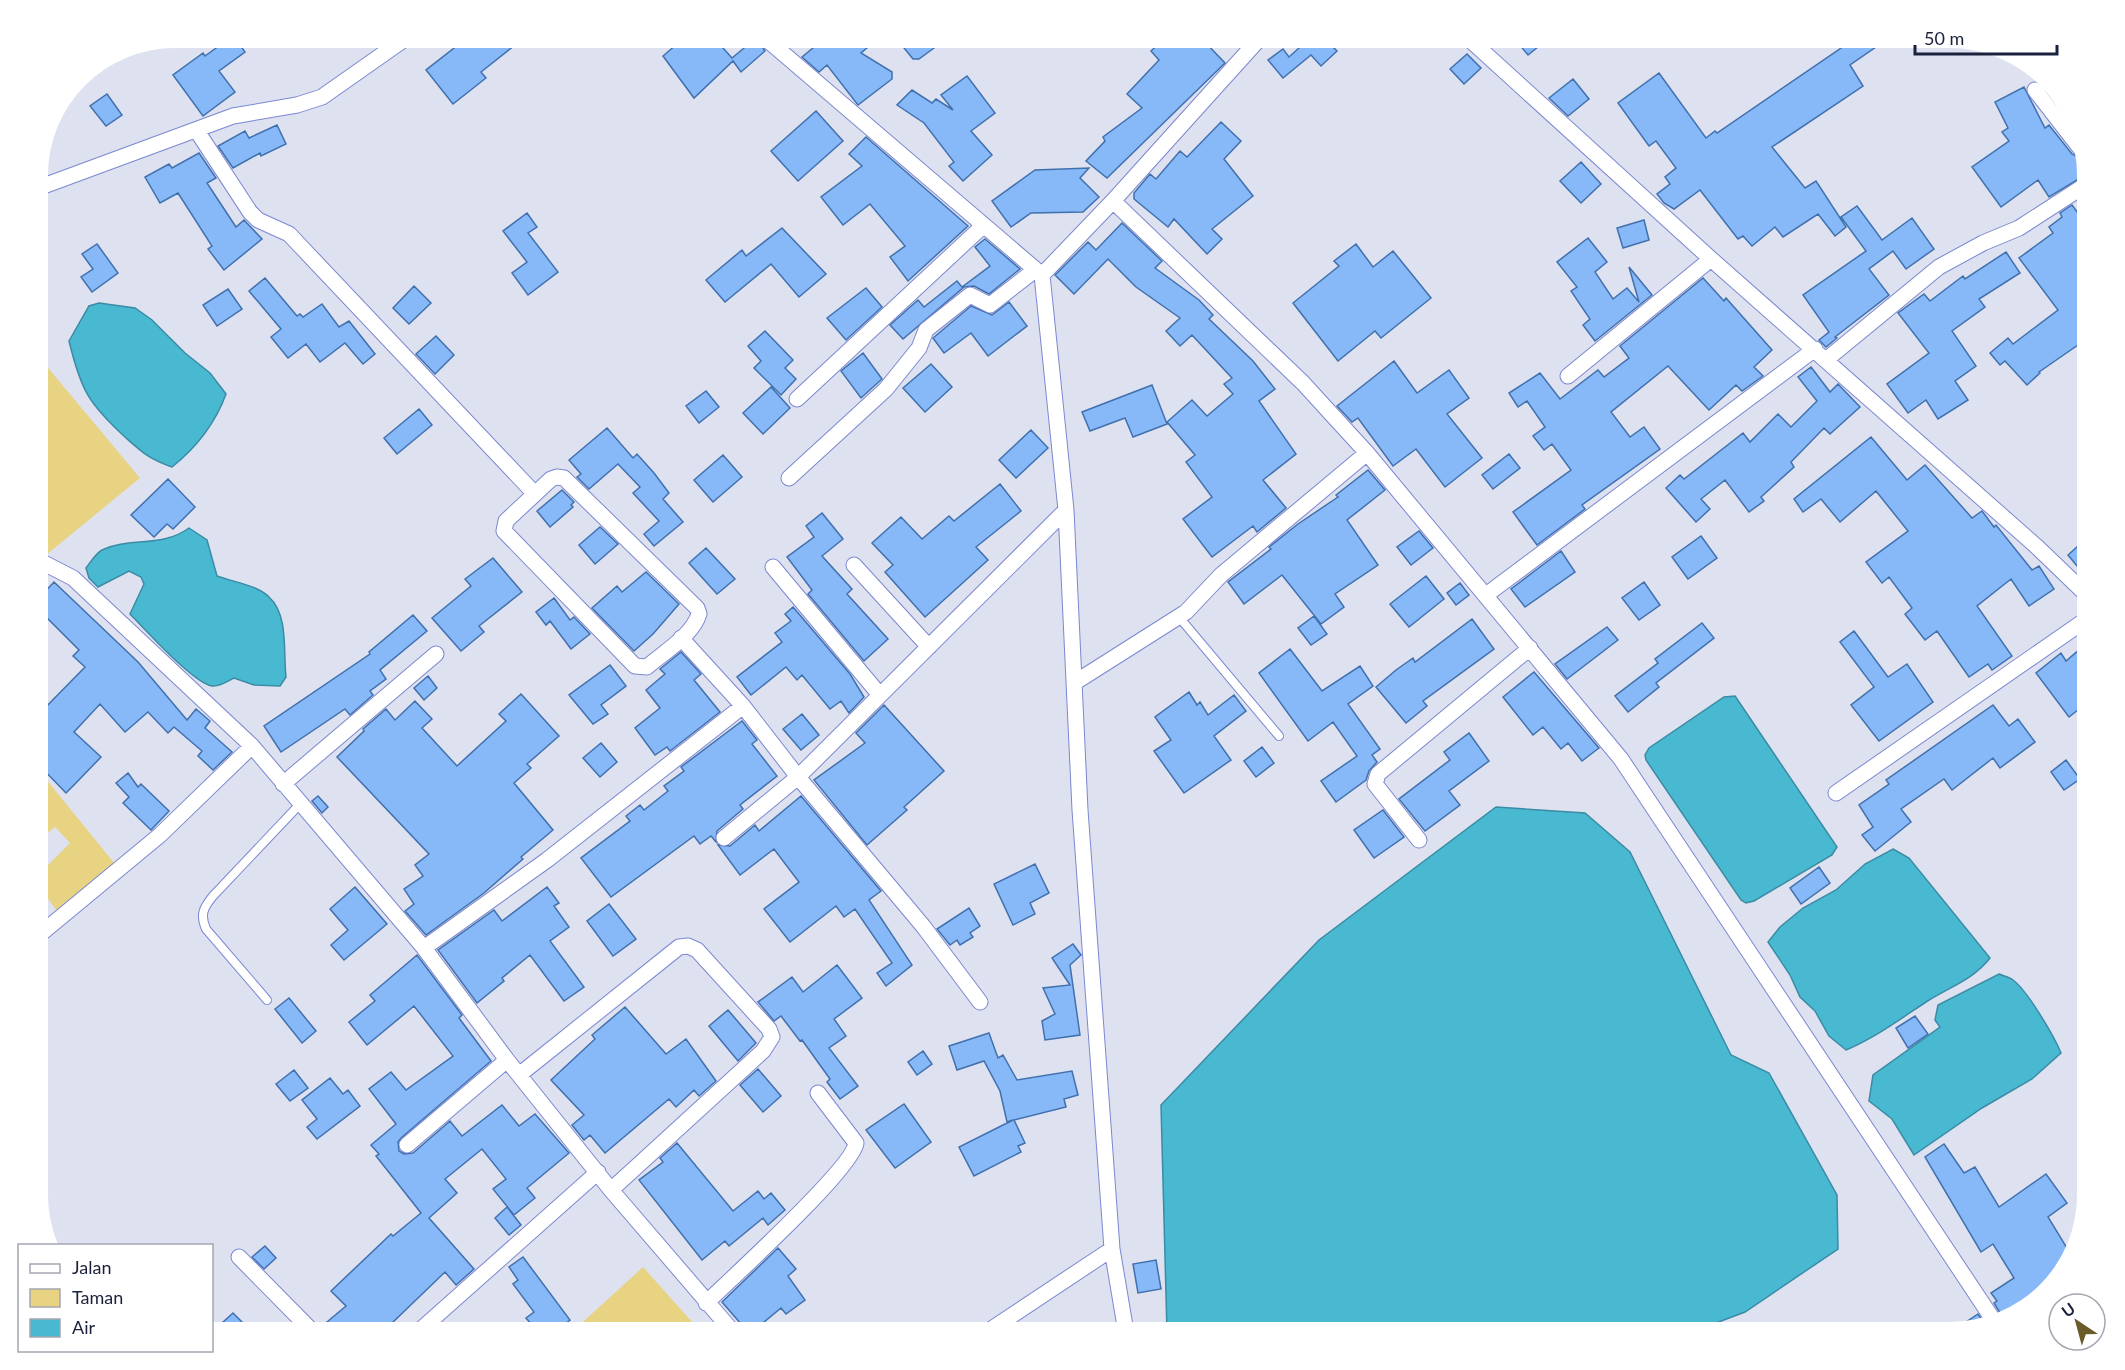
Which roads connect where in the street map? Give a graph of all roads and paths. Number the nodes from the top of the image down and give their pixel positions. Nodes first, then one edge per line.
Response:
1 (392, 48) edge
2 (777, 48) edge
3 (1251, 48) edge
4 (1479, 48) edge
5 (2035, 90) dead end
6 (197, 131) junction
7 (2071, 136) edge
8 (48, 184) edge
9 (2077, 191) edge
10 (1113, 201) junction
11 (984, 225) junction
12 (1711, 259) junction
13 (1039, 272) junction
14 (1821, 354) junction
15 (1568, 376) dead end
16 (797, 399) dead end
17 (1367, 453) junction
18 (789, 478) dead end
19 (535, 494) junction
20 (1065, 510) junction
21 (48, 565) edge
22 (854, 565) dead end
23 (773, 567) dead end
24 (2077, 585) edge
25 (1486, 595) junction
26 (1179, 617) junction
27 (2077, 627) edge
28 (681, 638) junction
29 (929, 647) junction
30 (1530, 648) junction
31 (436, 654) dead end
32 (1074, 684) junction
33 (879, 694) junction
34 (743, 706) junction
35 (1279, 736) dead end
36 (252, 746) junction
37 (798, 777) junction
38 (284, 784) junction
39 (1836, 794) dead end
40 (301, 803) junction
41 (724, 838) dead end
42 (1419, 840) dead end
43 (48, 928) edge
44 (424, 948) junction
45 (267, 1000) dead end
46 (980, 1002) dead end
47 (507, 1060) junction
48 (519, 1075) junction
49 (818, 1093) dead end
50 (407, 1145) dead end
51 (598, 1172) junction
52 (611, 1190) junction
53 (1113, 1249) junction
54 (238, 1257) dead end
55 (706, 1303) junction
56 (1990, 1315) edge
57 (303, 1322) edge
58 (429, 1322) edge
59 (724, 1322) edge
60 (1002, 1322) edge
61 (1124, 1322) edge

1 - 6 street
2 - 11 street
3 - 10 street
4 - 12 street
5 - 7 street
6 - 8 street
6 - 19 street
9 - 14 street
10 - 13 street
10 - 17 street
11 - 13 street
11 - 16 street
12 - 14 street
12 - 15 street
13 - 18 street
13 - 20 street
14 - 24 street
14 - 25 street
17 - 25 street
17 - 26 street
19 - 28 street
19 - 28 street
20 - 29 street
20 - 32 street
21 - 36 street
22 - 29 street
23 - 33 street
25 - 30 street
26 - 32 street
26 - 35 lane
27 - 39 street
28 - 34 street
29 - 33 street
30 - 42 street
30 - 56 street
31 - 38 street
32 - 53 street
33 - 37 street
34 - 37 street
34 - 44 street
36 - 38 street
36 - 43 street
37 - 41 street
37 - 46 street
38 - 40 street
40 - 44 street
40 - 45 lane
44 - 47 street
47 - 48 street
47 - 50 street
48 - 51 street
48 - 52 street
49 - 55 street
51 - 52 street
51 - 58 street
52 - 55 street
53 - 60 street
53 - 61 street
54 - 57 street
55 - 59 street

